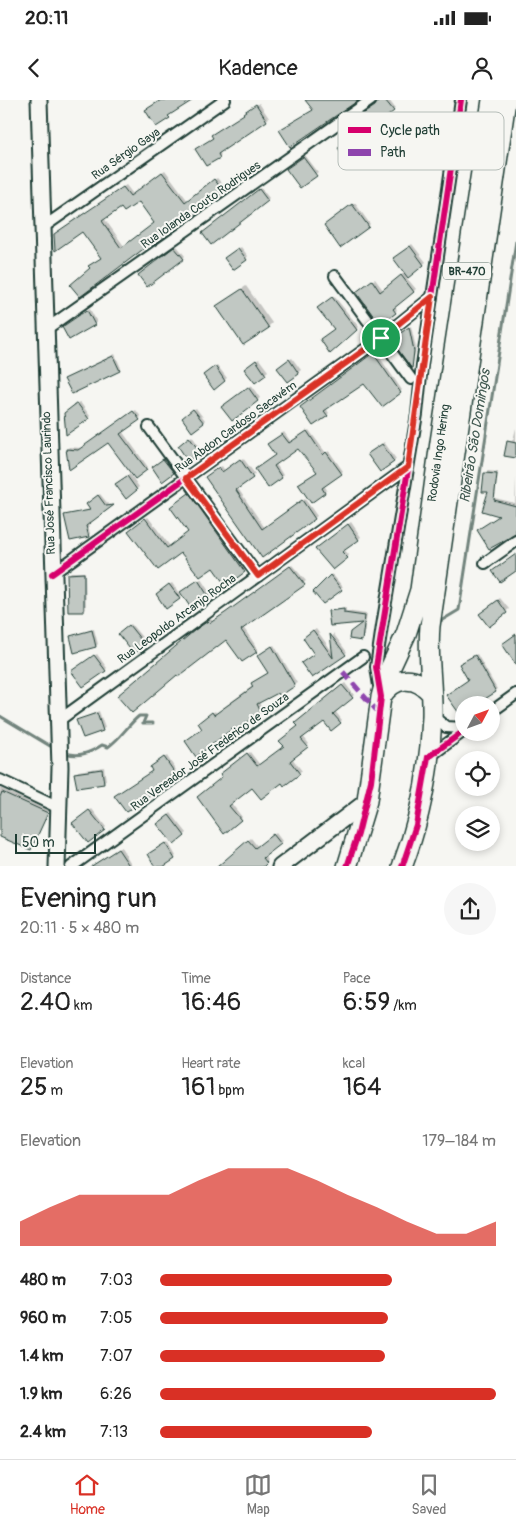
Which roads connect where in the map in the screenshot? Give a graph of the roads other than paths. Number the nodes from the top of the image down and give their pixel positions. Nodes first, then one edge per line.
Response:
1 (39, 100) edge
2 (224, 100) edge
3 (371, 100) edge
4 (506, 100) edge
5 (354, 112) edge
6 (504, 114) edge
7 (338, 123) edge
8 (451, 170) edge
9 (481, 170) edge
10 (496, 170) edge
11 (42, 228) junction
12 (335, 276) dead end
13 (432, 297) junction
14 (45, 330) junction
15 (381, 338) junction
16 (411, 380) dead end
17 (149, 427) dead end
18 (408, 467) junction
19 (186, 478) junction
20 (516, 541) edge
21 (484, 563) dead end
22 (52, 574) junction
23 (258, 576) junction
24 (363, 657) dead end
25 (431, 693) junction
26 (516, 694) edge
27 (381, 697) junction
28 (500, 706) edge
29 (432, 716) junction
30 (58, 722) junction
31 (455, 728) edge
32 (455, 737) edge
33 (428, 757) junction
34 (0, 780) edge
35 (368, 801) junction
36 (59, 808) junction
37 (57, 866) edge
38 (71, 866) edge
39 (280, 866) edge
40 (347, 866) edge
41 (402, 866) edge

1 - 11 main road, Rua José Francisco Laurindo
2 - 11 street, Rua Sérgio Gaya
3 - 5 street, Rua Iolanda Couto Rodrigues
4 - 6 highway, Rodovia Ingo Hering / BR-470
7 - 14 street, Rua Iolanda Couto Rodrigues
8 - 13 street
9 - 27 highway, Rodovia Ingo Hering / BR-470
10 - 25 highway, Rodovia Ingo Hering / BR-470
11 - 14 main road, Rua José Francisco Laurindo
12 - 15 street
13 - 15 street, Rua Abdon Cardoso Sacavém
13 - 18 street
14 - 22 main road, Rua José Francisco Laurindo
15 - 16 street
15 - 19 street, Rua Abdon Cardoso Sacavém
17 - 19 street
18 - 23 street, Rua Leopoldo Arcanjo Rocha
18 - 27 street
19 - 22 street, Rua Abdon Cardoso Sacavém
19 - 23 street
20 - 21 street
22 - 30 main road, Rua José Francisco Laurindo
23 - 30 street, Rua Leopoldo Arcanjo Rocha
24 - 38 street, Rua Vereador José Frederico de Souza
25 - 27 highway
25 - 29 highway, Rodovia Ingo Hering / BR-470
26 - 28 street
27 - 35 highway, Rodovia Ingo Hering / BR-470
29 - 31 street
29 - 33 highway, Rodovia Ingo Hering / BR-470
30 - 36 main road, Rua José Francisco Laurindo
32 - 33 street
33 - 41 highway, BR-470
34 - 36 street
35 - 39 main road
35 - 40 highway, BR-470
36 - 37 main road, Rua José Francisco Laurindo

